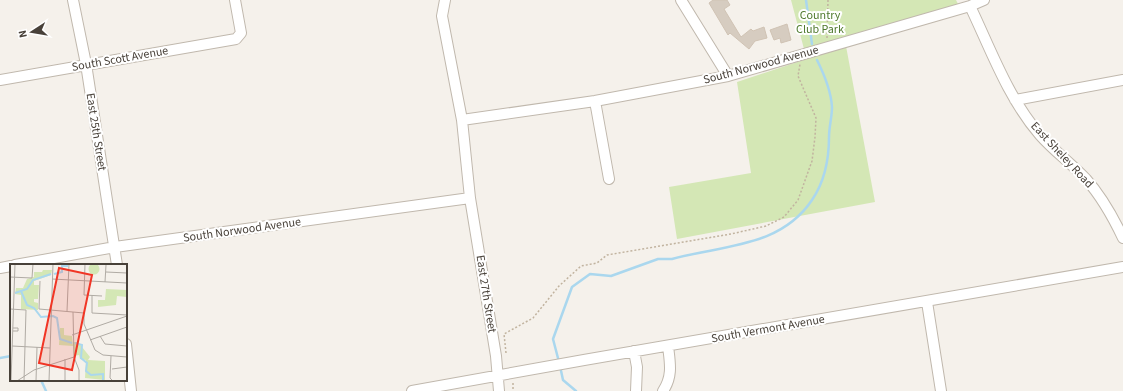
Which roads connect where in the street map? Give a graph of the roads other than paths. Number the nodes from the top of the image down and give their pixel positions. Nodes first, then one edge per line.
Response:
1 (73, 0) edge
2 (235, 0) edge
3 (445, 0) edge
4 (681, 0) edge
5 (984, 0) edge
6 (970, 6) junction
7 (86, 64) junction
8 (728, 76) junction
9 (0, 80) edge
10 (1123, 80) edge
11 (1015, 100) junction
12 (595, 101) junction
13 (462, 120) junction
14 (609, 179) dead end
15 (470, 198) junction
16 (1123, 238) edge
17 (115, 247) junction
18 (21, 264) edge
19 (117, 264) edge
20 (10, 266) edge
21 (1123, 267) edge
22 (0, 268) edge
23 (927, 302) junction
24 (668, 346) junction
25 (634, 351) junction
26 (127, 352) edge
27 (501, 375) junction
28 (132, 391) edge
29 (412, 391) edge
30 (500, 391) edge
31 (636, 391) edge
32 (664, 391) edge
33 (941, 391) edge

1 - 7 street, East 25th Street
2 - 7 street, South Scott Avenue
3 - 13 street, East 27th Street
4 - 8 street
5 - 6 street, South Norwood Avenue
6 - 8 street, South Norwood Avenue
6 - 11 street, East Sheley Road
7 - 9 street, South Scott Avenue
7 - 17 street, East 25th Street
8 - 12 street, South Norwood Avenue
10 - 11 street
11 - 16 street, East Sheley Road
12 - 13 street, South Norwood Avenue
12 - 14 street
13 - 15 street, East 27th Street
15 - 17 street, South Norwood Avenue
15 - 27 street, East 27th Street
17 - 18 street, South Norwood Avenue
17 - 19 street, East 25th Street
20 - 22 street
21 - 23 street, South Vermont Avenue
23 - 24 street, South Vermont Avenue
23 - 33 street
24 - 25 street, South Vermont Avenue
24 - 32 street
25 - 27 street, South Vermont Avenue
25 - 31 street
26 - 28 street
27 - 29 street, South Vermont Avenue
27 - 30 street, East 27th Street

